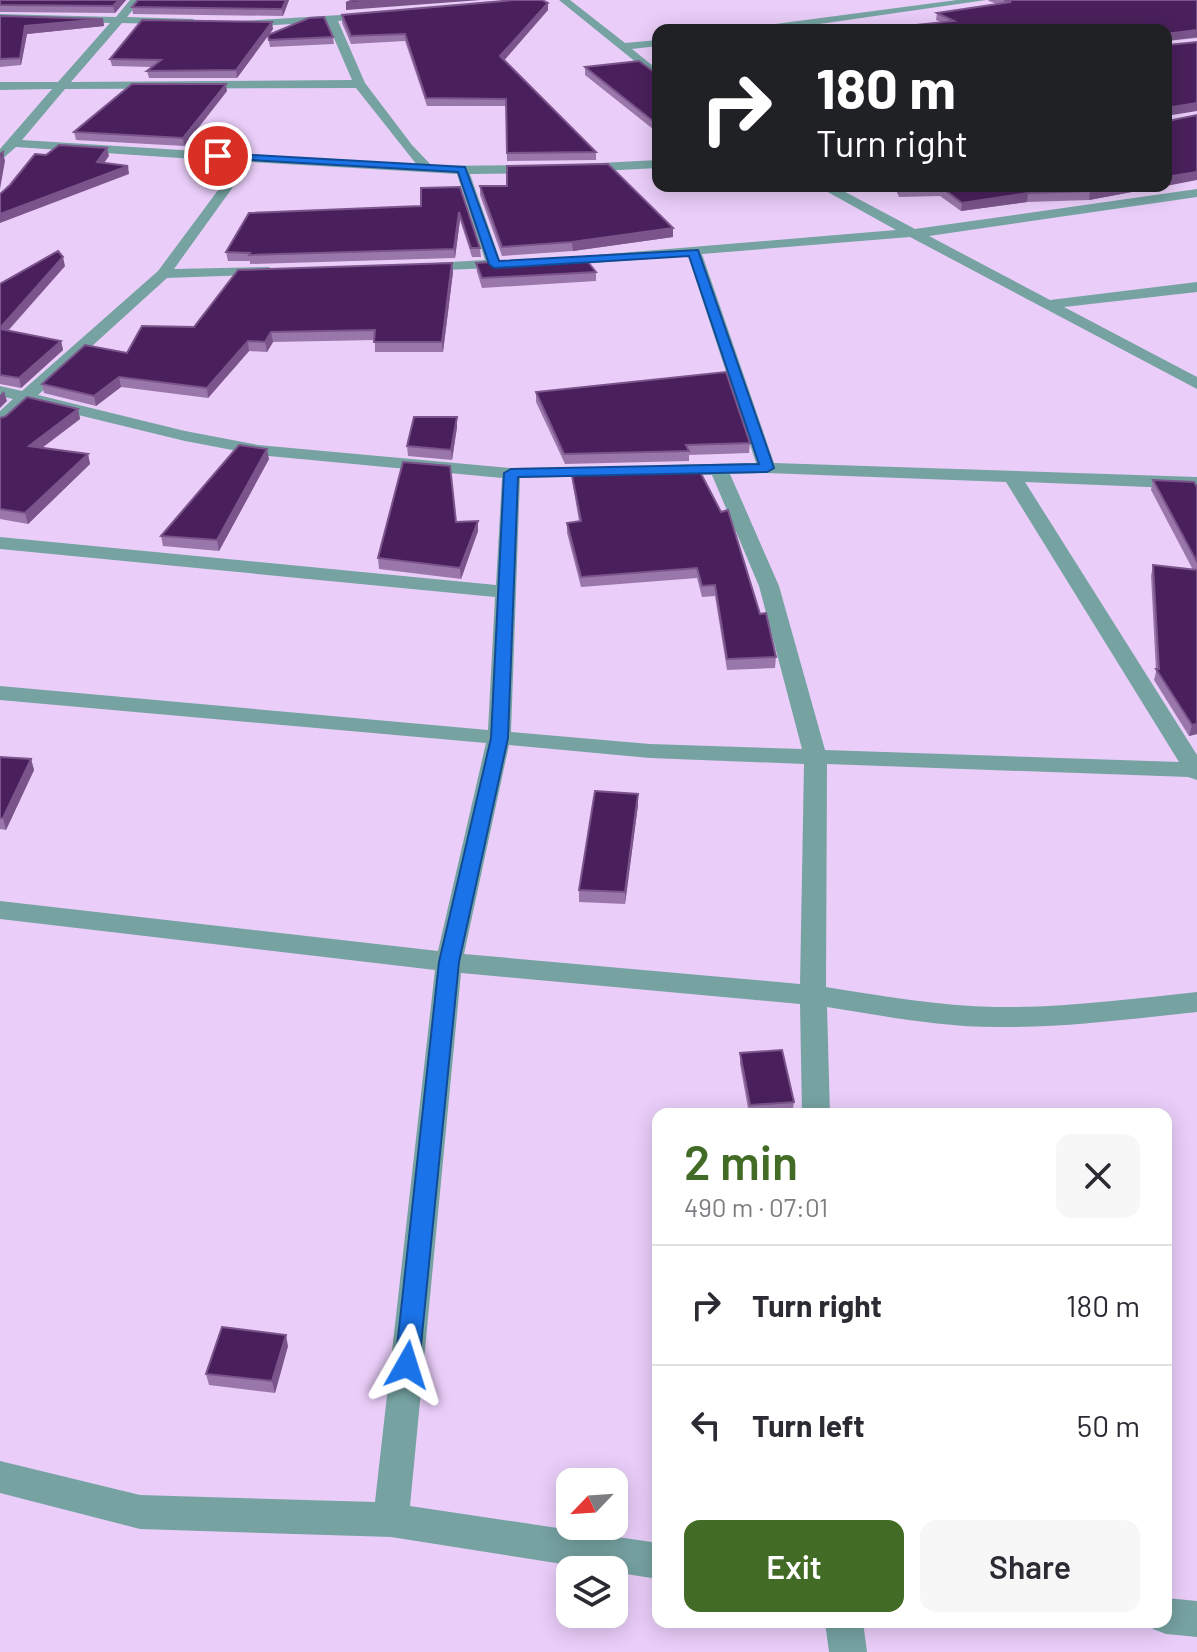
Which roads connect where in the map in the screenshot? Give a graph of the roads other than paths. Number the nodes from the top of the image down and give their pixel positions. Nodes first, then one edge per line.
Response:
1 (136, 0) edge
2 (564, 0) edge
3 (981, 0) edge
4 (392, 14) edge
5 (0, 17) edge
6 (118, 18) junction
7 (332, 20) junction
8 (205, 22) edge
9 (234, 24) edge
10 (799, 24) edge
11 (652, 44) edge
12 (623, 47) junction
13 (652, 71) edge
14 (359, 84) junction
15 (0, 86) edge
16 (59, 87) junction
17 (13, 143) junction
18 (0, 157) edge
19 (248, 158) junction
20 (652, 164) edge
21 (551, 169) edge
22 (567, 169) edge
23 (429, 170) junction
24 (462, 170) junction
25 (835, 192) edge
26 (1121, 192) edge
27 (1197, 193) edge
28 (1134, 201) junction
29 (910, 233) junction
30 (694, 253) junction
31 (494, 264) junction
32 (400, 267) edge
33 (289, 271) edge
34 (163, 274) junction
35 (1197, 287) edge
36 (1046, 305) junction
37 (1197, 384) edge
38 (0, 391) edge
39 (24, 398) junction
40 (0, 420) edge
41 (767, 468) junction
42 (719, 469) junction
43 (645, 470) edge
44 (615, 471) edge
45 (511, 473) junction
46 (1012, 476) junction
47 (1197, 483) edge
48 (0, 543) edge
49 (505, 592) junction
50 (0, 693) edge
51 (499, 738) junction
52 (816, 758) junction
53 (1197, 771) edge
54 (0, 910) edge
55 (449, 962) junction
56 (813, 995) junction
57 (1197, 1002) edge
58 (816, 1108) edge
59 (0, 1477) edge
60 (391, 1520) junction
61 (652, 1560) edge
62 (1172, 1617) edge
63 (1197, 1619) edge
64 (845, 1628) edge
65 (848, 1652) edge

1 - 6 street
2 - 12 street
3 - 10 street
4 - 7 street
5 - 6 street
6 - 8 street
6 - 16 street
7 - 9 street
7 - 14 street
11 - 12 street
12 - 13 street
14 - 16 street
14 - 23 street
15 - 16 street
16 - 17 street
17 - 18 street
17 - 19 street
19 - 23 street
19 - 34 street
20 - 22 street
21 - 24 street
23 - 24 street
24 - 31 street
25 - 29 street
26 - 28 street
27 - 28 street
28 - 29 street
29 - 30 street
29 - 36 street
30 - 31 street
30 - 41 street
31 - 32 street
33 - 34 street
34 - 39 street
35 - 36 street
36 - 37 street
38 - 39 street
39 - 40 street
39 - 45 street
41 - 42 street
41 - 46 street
42 - 43 street
42 - 52 street
44 - 45 street
45 - 49 street
46 - 47 street
46 - 53 street
48 - 49 street
49 - 51 street
50 - 51 street
51 - 52 street
51 - 55 street
52 - 53 street
52 - 56 street
54 - 55 street
55 - 56 street
55 - 60 street
56 - 57 street
56 - 58 street
59 - 60 street
60 - 61 street
62 - 63 street
64 - 65 street

